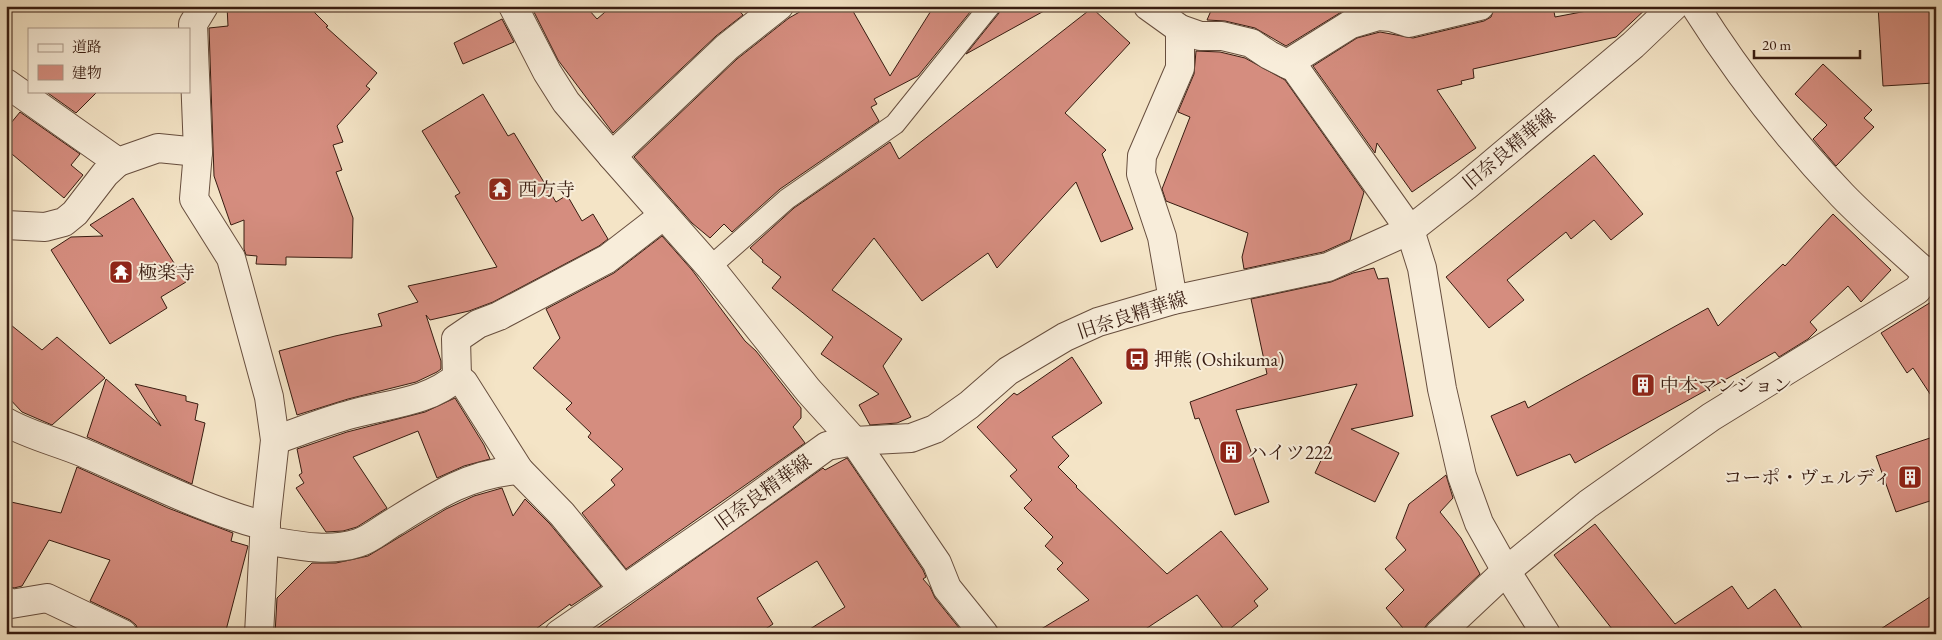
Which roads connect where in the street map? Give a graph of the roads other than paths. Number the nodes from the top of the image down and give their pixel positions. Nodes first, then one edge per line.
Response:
1 (204, 6) edge
2 (513, 6) edge
3 (779, 6) edge
4 (990, 6) edge
5 (1148, 6) edge
6 (1480, 6) edge
7 (1674, 6) edge
8 (1695, 6) edge
9 (1180, 29) junction
10 (1287, 64) junction
11 (6, 83) edge
12 (198, 152) junction
13 (612, 156) junction
14 (118, 162) junction
15 (664, 215) junction
16 (6, 225) edge
17 (1410, 230) junction
18 (710, 267) junction
19 (1932, 272) edge
20 (1173, 300) junction
21 (457, 377) junction
22 (6, 422) edge
23 (275, 440) junction
24 (854, 441) junction
25 (519, 470) junction
26 (265, 533) junction
27 (1506, 571) junction
28 (623, 588) junction
29 (6, 601) edge
30 (123, 634) edge
31 (259, 634) edge
32 (559, 634) edge
33 (984, 634) edge
34 (1439, 634) edge
35 (1546, 634) edge

1 - 12 street
2 - 13 street
3 - 13 street
4 - 18 lane
5 - 9 street
6 - 10 street
7 - 17 street, 旧奈良精華線
8 - 19 street
9 - 10 street
9 - 20 street
10 - 17 street
11 - 14 street
12 - 14 street
12 - 23 street
13 - 15 street
14 - 16 street
15 - 18 street
15 - 21 street
17 - 20 street, 旧奈良精華線
17 - 27 street
18 - 24 street
19 - 27 street
20 - 24 street, 旧奈良精華線
21 - 23 street
21 - 25 street
22 - 26 street
23 - 26 street
24 - 28 street, 旧奈良精華線
24 - 33 street
25 - 26 street
25 - 28 street
26 - 31 street
27 - 34 street
27 - 35 street
28 - 32 street, 旧奈良精華線
29 - 30 street

